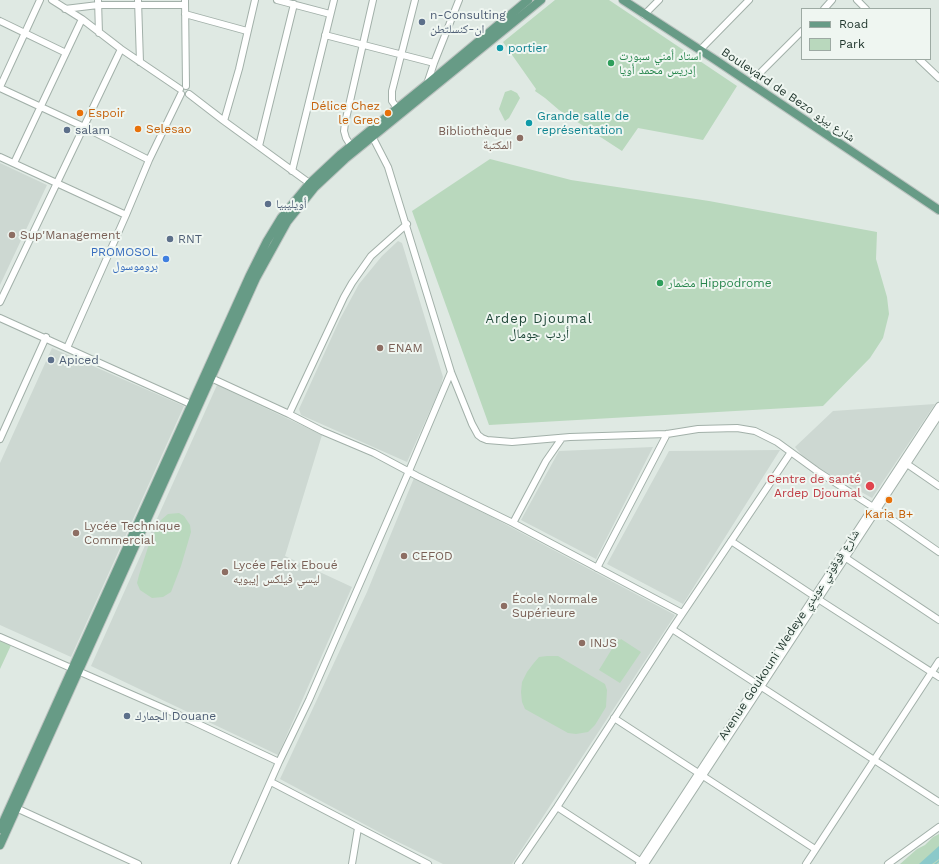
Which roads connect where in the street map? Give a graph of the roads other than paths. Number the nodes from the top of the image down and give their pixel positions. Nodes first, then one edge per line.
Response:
1 (40, 0) edge
2 (53, 0) edge
3 (255, 0) edge
4 (277, 0) edge
5 (334, 0) edge
6 (373, 0) edge
7 (415, 0) edge
8 (459, 0) edge
9 (528, 0) edge
10 (541, 0) edge
11 (623, 0) edge
12 (659, 0) edge
13 (749, 0) edge
14 (832, 0) edge
15 (857, 0) edge
16 (139, 2) edge
17 (185, 2) edge
18 (98, 3) edge
19 (294, 4) junction
20 (825, 8) edge
21 (865, 8) edge
22 (66, 9) junction
23 (185, 14) junction
24 (330, 14) junction
25 (644, 15) junction
26 (82, 19) junction
27 (0, 21) edge
28 (502, 26) junction
29 (247, 31) junction
30 (801, 32) edge
31 (25, 33) junction
32 (99, 33) junction
33 (325, 35) junction
34 (362, 45) junction
35 (121, 49) junction
36 (700, 50) junction
37 (66, 53) junction
38 (401, 55) junction
39 (920, 60) edge
40 (140, 62) junction
41 (434, 63) junction
42 (939, 78) edge
43 (750, 83) junction
44 (426, 85) junction
45 (0, 88) edge
46 (182, 90) junction
47 (41, 107) junction
48 (397, 108) junction
49 (224, 121) junction
50 (84, 127) junction
51 (371, 134) junction
52 (259, 146) junction
53 (351, 146) junction
54 (0, 157) edge
55 (149, 160) junction
56 (14, 163) junction
57 (292, 171) junction
58 (57, 183) junction
59 (313, 185) junction
60 (939, 210) edge
61 (126, 215) junction
62 (406, 224) junction
63 (270, 243) junction
64 (0, 302) edge
65 (0, 318) edge
66 (46, 337) junction
67 (67, 348) junction
68 (451, 372) junction
69 (211, 378) junction
70 (194, 406) junction
71 (939, 406) edge
72 (289, 414) junction
73 (939, 415) edge
74 (937, 422) edge
75 (667, 434) junction
76 (562, 438) junction
77 (0, 439) edge
78 (791, 452) junction
79 (907, 464) junction
80 (409, 471) junction
81 (939, 486) edge
82 (875, 508) junction
83 (513, 523) junction
84 (731, 541) junction
85 (939, 552) edge
86 (846, 558) junction
87 (597, 568) junction
88 (816, 598) junction
89 (682, 614) junction
90 (939, 620) edge
91 (672, 629) junction
92 (0, 636) edge
93 (939, 661) edge
94 (76, 669) junction
95 (932, 672) junction
96 (939, 677) edge
97 (758, 686) junction
98 (614, 718) junction
99 (874, 761) junction
100 (279, 762) junction
101 (700, 775) junction
102 (271, 782) junction
103 (939, 802) edge
104 (13, 807) junction
105 (557, 807) junction
106 (358, 828) junction
107 (939, 828) edge
108 (0, 829) edge
109 (0, 845) edge
110 (815, 849) junction
111 (642, 863) edge
112 (138, 864) edge
113 (234, 864) edge
114 (352, 864) edge
115 (428, 864) edge
116 (518, 864) edge
117 (806, 864) edge
118 (888, 864) edge

1 - 31 street
2 - 22 street
3 - 29 street
4 - 19 street
5 - 24 street
6 - 34 street
7 - 38 street
8 - 41 street
9 - 28 main road
10 - 28 main road
11 - 25 main road, Boulevard de Bezo شارع بيزو
12 - 25 street
13 - 36 street
14 - 20 street
15 - 21 street
16 - 17 street
16 - 18 street
16 - 40 street
17 - 23 street
18 - 22 street
18 - 32 street
19 - 24 street
19 - 52 street
22 - 26 street
23 - 29 street
23 - 46 street
24 - 33 street
25 - 36 main road, Boulevard de Bezo شارع بيزو
26 - 32 street
26 - 37 street
27 - 31 street
28 - 44 main road
28 - 51 main road
29 - 49 street
30 - 43 street
31 - 37 street
31 - 45 street
32 - 35 street
33 - 34 street
33 - 57 street
34 - 38 street
34 - 53 street
35 - 40 street
35 - 50 street
36 - 43 main road, Boulevard de Bezo شارع بيزو
37 - 47 street
38 - 41 street
38 - 48 street
39 - 42 street
40 - 46 street
41 - 44 street
43 - 60 main road, Boulevard de Bezo شارع بيزو
44 - 48 main road
45 - 47 street
46 - 49 street
46 - 55 street
47 - 50 street
47 - 56 street
48 - 51 main road
49 - 52 street
50 - 55 street
50 - 58 street
51 - 53 main road
51 - 59 main road
51 - 62 street
52 - 57 street
53 - 59 main road
54 - 56 street
55 - 61 street
56 - 58 street
57 - 59 street
58 - 61 street
58 - 64 street
59 - 63 main road
61 - 67 street
62 - 68 street
62 - 72 street
63 - 69 main road
63 - 70 main road
65 - 66 street
66 - 67 street
66 - 77 street
67 - 70 street
68 - 76 street
68 - 80 street
69 - 70 main road
69 - 72 street
70 - 94 main road
71 - 82 street, Avenue Goukouni Wedeye شارع قوقوني عويدي
72 - 80 street
73 - 74 street, Avenue Goukouni Wedeye شارع قوقوني عويدي
74 - 79 street, Avenue Goukouni Wedeye شارع قوقوني عويدي
75 - 76 street
75 - 78 street
75 - 87 street
76 - 83 street
78 - 82 street
78 - 84 street
79 - 81 street
79 - 82 street, Avenue Goukouni Wedeye شارع قوقوني عويدي
80 - 83 street
80 - 100 street
82 - 85 street
82 - 86 street, Avenue Goukouni Wedeye شارع قوقوني عويدي
82 - 88 street, Avenue Goukouni Wedeye شارع قوقوني عويدي
83 - 87 street
84 - 88 street
84 - 89 street
86 - 88 street, Avenue Goukouni Wedeye شارع قوقوني عويدي
86 - 90 street
87 - 89 street
88 - 95 street
88 - 97 street, Avenue Goukouni Wedeye شارع قوقوني عويدي
89 - 91 street
91 - 97 street
91 - 98 street
92 - 94 street
93 - 95 street
94 - 100 street
94 - 104 main road
95 - 96 street
95 - 99 street
97 - 99 street
97 - 101 street, Avenue Goukouni Wedeye شارع قوقوني عويدي
98 - 101 street
98 - 105 street
99 - 103 street
99 - 110 street
100 - 102 street
101 - 110 street
101 - 111 street, Avenue Goukouni Wedeye شارع قوقوني عويدي
102 - 106 street
102 - 113 street
104 - 108 main road
104 - 109 main road
104 - 112 street
105 - 111 street
105 - 116 street
106 - 114 street
106 - 115 street
107 - 118 street
110 - 117 street

